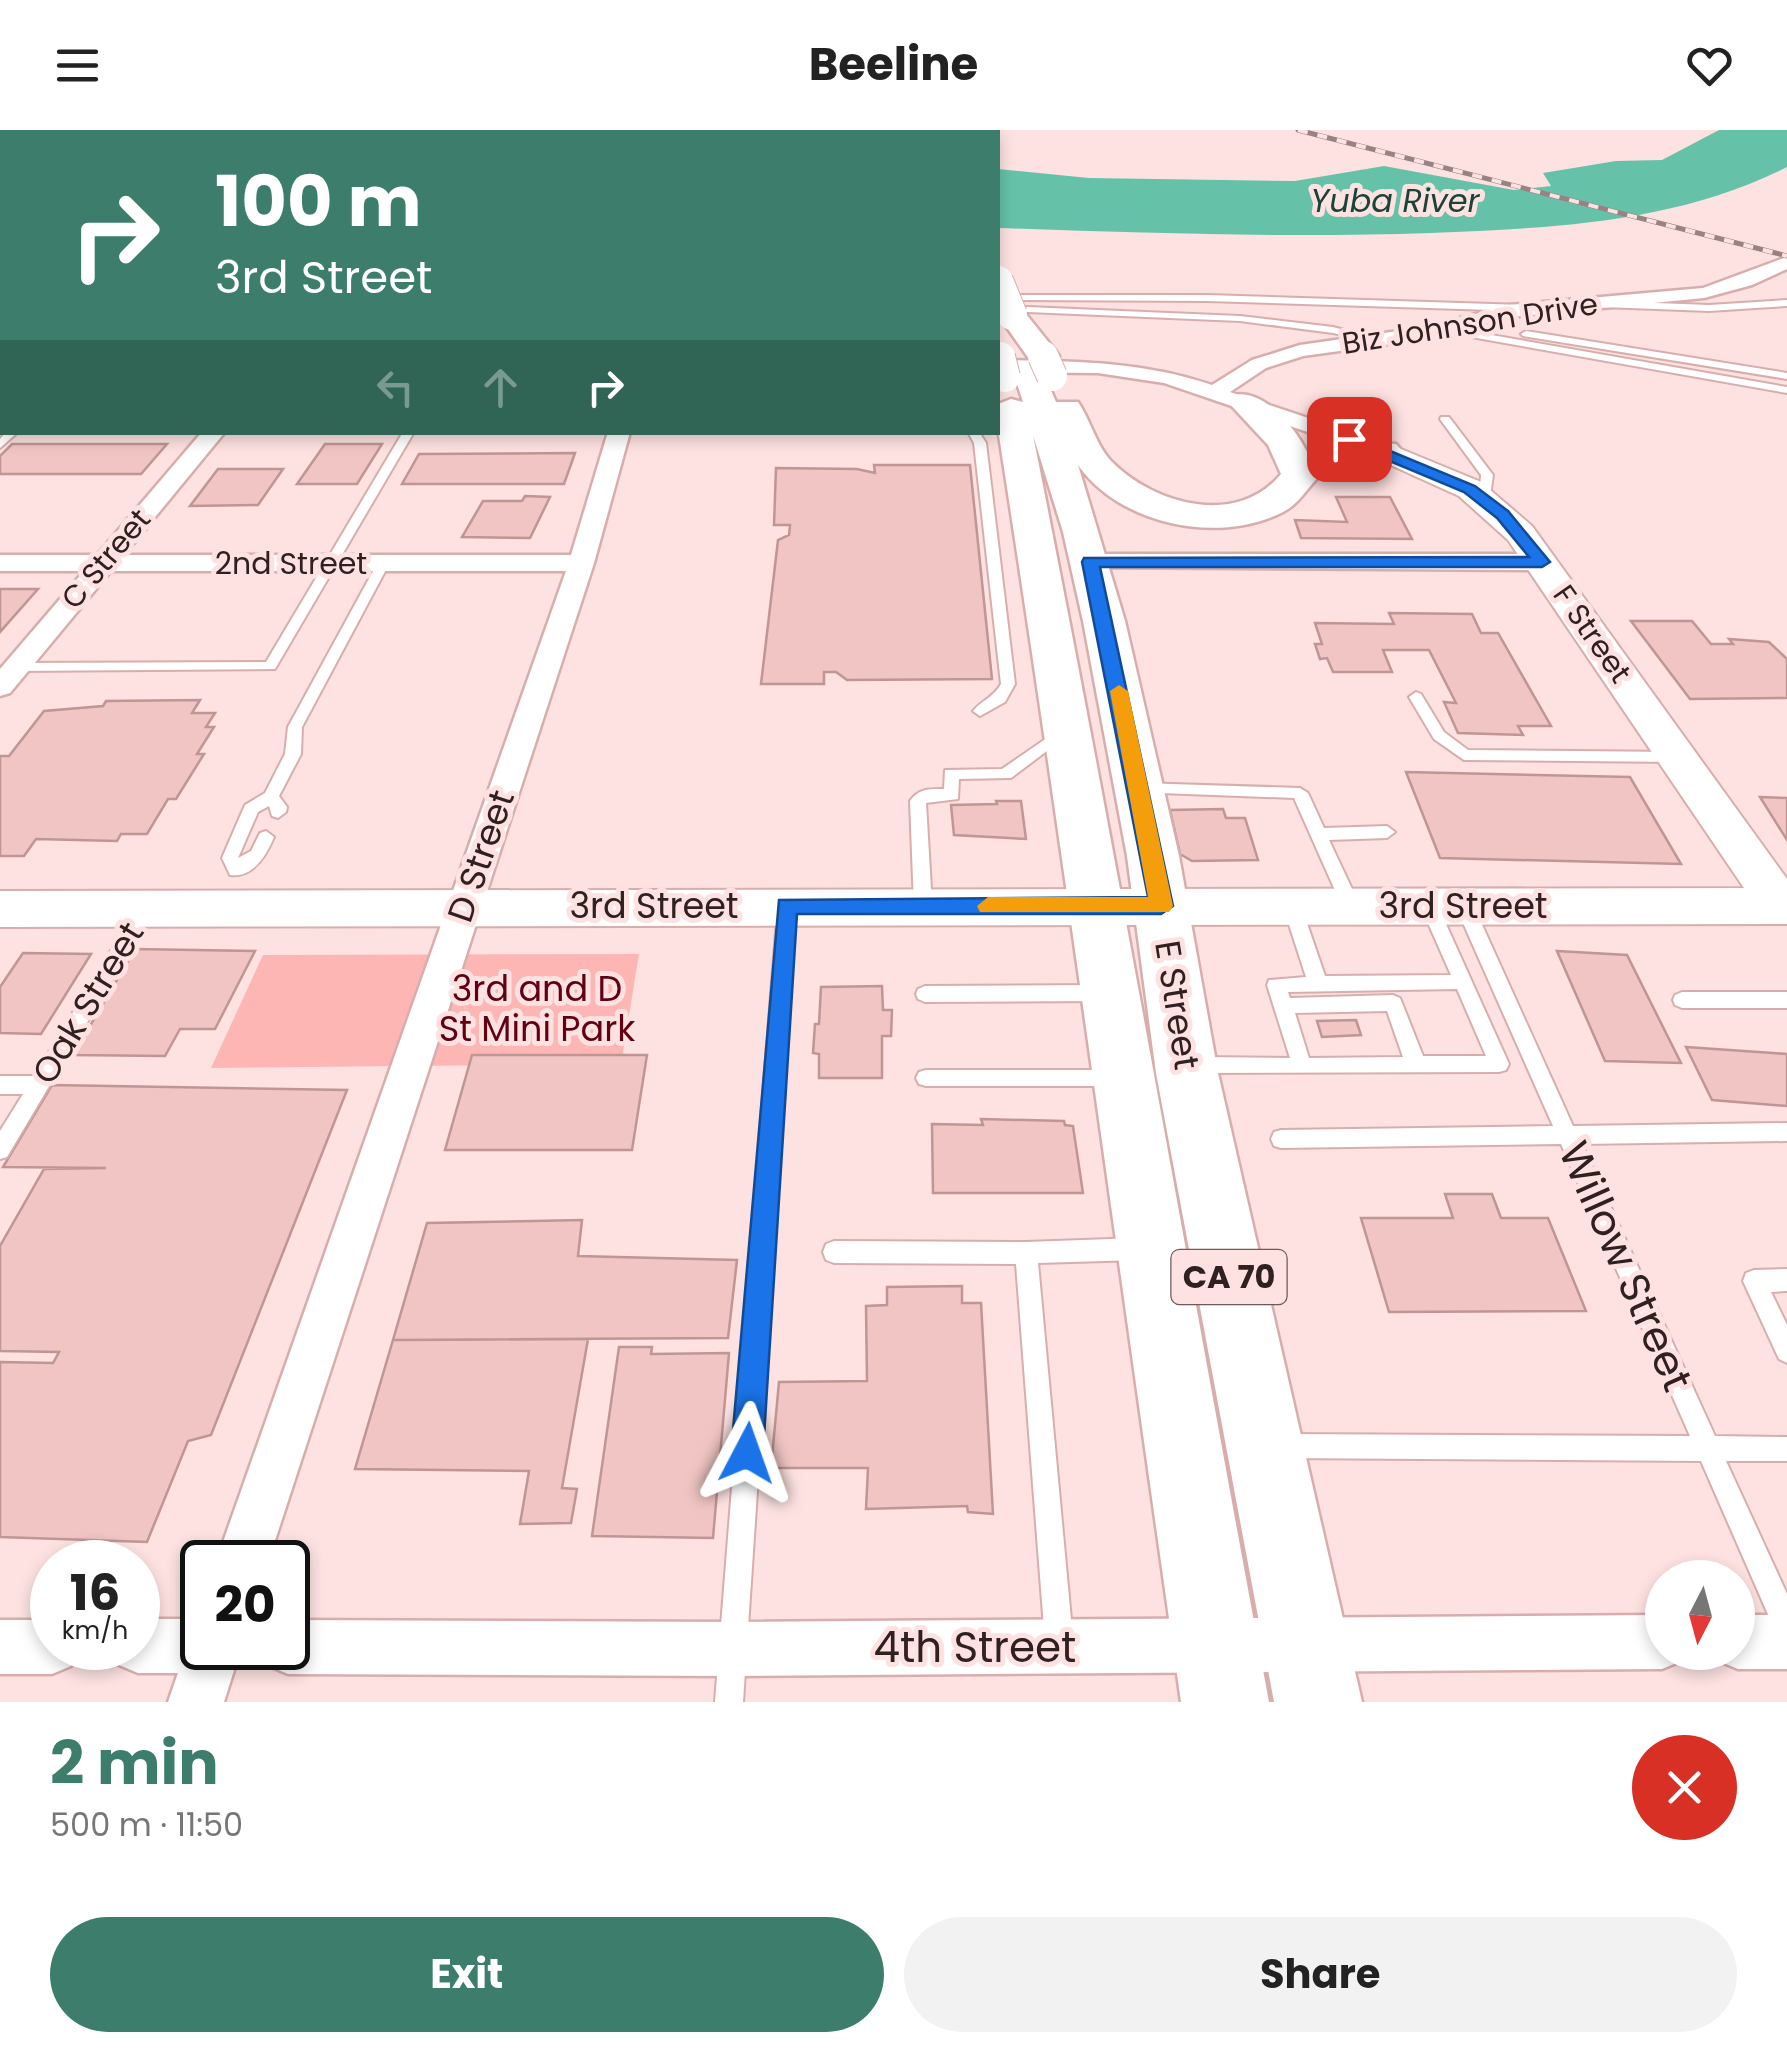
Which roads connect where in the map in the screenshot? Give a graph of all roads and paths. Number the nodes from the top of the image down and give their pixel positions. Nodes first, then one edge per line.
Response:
1 (1787, 262) edge
2 (1593, 303) junction
3 (1787, 304) edge
4 (1002, 307) edge
5 (1530, 308) junction
6 (1466, 322) junction
7 (1440, 329) junction
8 (1378, 340) junction
9 (1019, 364) edge
10 (1787, 376) edge
11 (1787, 390) edge
12 (1231, 397) junction
13 (1446, 419) dead end
14 (211, 435) edge
15 (407, 435) edge
16 (618, 435) edge
17 (975, 435) edge
18 (1384, 451) junction
19 (1299, 474) junction
20 (1485, 500) junction
21 (1090, 562) junction
22 (1542, 562) junction
23 (581, 563) junction
24 (0, 564) edge
25 (102, 564) junction
26 (334, 564) junction
27 (383, 564) junction
28 (8, 677) edge
29 (1416, 697) dead end
30 (980, 711) dead end
31 (1068, 729) junction
32 (1676, 757) junction
33 (1139, 788) junction
34 (1388, 832) dead end
35 (1319, 834) junction
36 (266, 837) dead end
37 (228, 889) junction
38 (1093, 905) junction
39 (787, 906) junction
40 (922, 906) junction
41 (1161, 906) junction
42 (1292, 906) junction
43 (1351, 906) junction
44 (463, 907) junction
45 (1448, 907) junction
46 (0, 908) edge
47 (146, 908) junction
48 (1785, 909) edge
49 (1462, 982) junction
50 (1318, 984) junction
51 (1108, 993) junction
52 (925, 994) dead end
53 (1682, 1000) dead end
54 (1787, 1000) edge
55 (1282, 1006) junction
56 (1416, 1065) junction
57 (1302, 1066) junction
58 (1154, 1072) junction
59 (926, 1078) dead end
60 (0, 1085) edge
61 (38, 1085) junction
62 (1787, 1132) edge
63 (1567, 1134) junction
64 (1282, 1139) dead end
65 (0, 1150) edge
66 (1150, 1248) junction
67 (834, 1252) dead end
68 (1026, 1253) junction
69 (1787, 1280) edge
70 (1787, 1352) edge
71 (1264, 1446) junction
72 (1708, 1448) junction
73 (1787, 1450) edge
74 (249, 1540) edge
75 (1787, 1625) edge
76 (1755, 1642) edge
77 (1787, 1642) edge
78 (1645, 1644) edge
79 (0, 1646) edge
80 (30, 1646) edge
81 (310, 1647) edge
82 (1059, 1647) junction
83 (733, 1649) junction
84 (207, 1670) edge
85 (1221, 1674) edge
86 (1313, 1674) edge
87 (196, 1702) edge
88 (729, 1702) edge

1 - 2 street, Biz Johnson Drive
2 - 3 lane
2 - 5 street, Biz Johnson Drive
4 - 5 lane
4 - 8 lane
4 - 9 highway, E Street / CA 70
5 - 6 street, Biz Johnson Drive
6 - 7 street, Biz Johnson Drive
6 - 10 lane
7 - 8 street, Biz Johnson Drive
7 - 11 lane
8 - 12 street, Biz Johnson Drive
9 - 12 street, F Street
9 - 19 highway
9 - 21 highway, E Street / CA 70
9 - 31 highway, E Street / CA 70
12 - 18 street, F Street
12 - 19 highway
13 - 20 lane
14 - 25 street, C Street
15 - 26 lane
16 - 23 street, D Street
17 - 30 lane
18 - 19 highway
18 - 20 main road, F Street
20 - 22 main road, F Street
21 - 22 street
21 - 33 highway, E Street / CA 70
22 - 32 main road, F Street
23 - 27 street, 2nd Street
23 - 44 street, D Street
24 - 25 street, 2nd Street
25 - 26 street, 2nd Street
25 - 28 street, C Street
26 - 27 street, 2nd Street
26 - 28 lane
27 - 37 lane
29 - 32 lane
31 - 38 highway, E Street / CA 70
31 - 40 lane
32 - 48 main road, F Street
33 - 35 lane
33 - 41 highway, E Street / CA 70
34 - 35 lane
35 - 43 lane
36 - 37 lane
37 - 44 main road, 3rd Street
37 - 47 main road, 3rd Street
38 - 40 main road, 3rd Street
38 - 41 main road, 3rd Street
38 - 51 highway, E Street / CA 70
39 - 40 main road, 3rd Street
39 - 44 main road, 3rd Street
39 - 83 lane
41 - 42 main road, 3rd Street
41 - 58 highway, E Street / CA 70
42 - 43 main road, 3rd Street
42 - 50 lane
43 - 45 main road, 3rd Street
44 - 74 street, D Street
45 - 48 main road, 3rd Street
45 - 49 lane
45 - 63 lane, Willow Street
46 - 47 main road, 3rd Street
47 - 61 lane, Oak Street
49 - 50 lane
49 - 56 lane
50 - 55 lane
51 - 52 lane
51 - 58 highway, E Street / CA 70
53 - 54 lane
55 - 56 lane
55 - 57 lane
56 - 57 lane
57 - 58 lane
58 - 59 lane
58 - 66 highway, E Street / CA 70
58 - 71 highway, E Street / CA 70
60 - 61 lane
61 - 65 lane, Oak Street
62 - 63 lane
63 - 64 lane
63 - 72 lane, Willow Street
66 - 68 lane
66 - 85 highway, E Street / CA 70
67 - 68 lane
68 - 82 lane
69 - 70 lane
71 - 72 lane
71 - 86 highway, E Street / CA 70
72 - 73 lane
72 - 75 lane, Willow Street
76 - 77 street
78 - 86 street, 4th Street
79 - 80 street
81 - 83 street, 4th Street
82 - 83 street, 4th Street
82 - 85 street, 4th Street
83 - 88 lane
84 - 87 street
85 - 86 street, 4th Street

